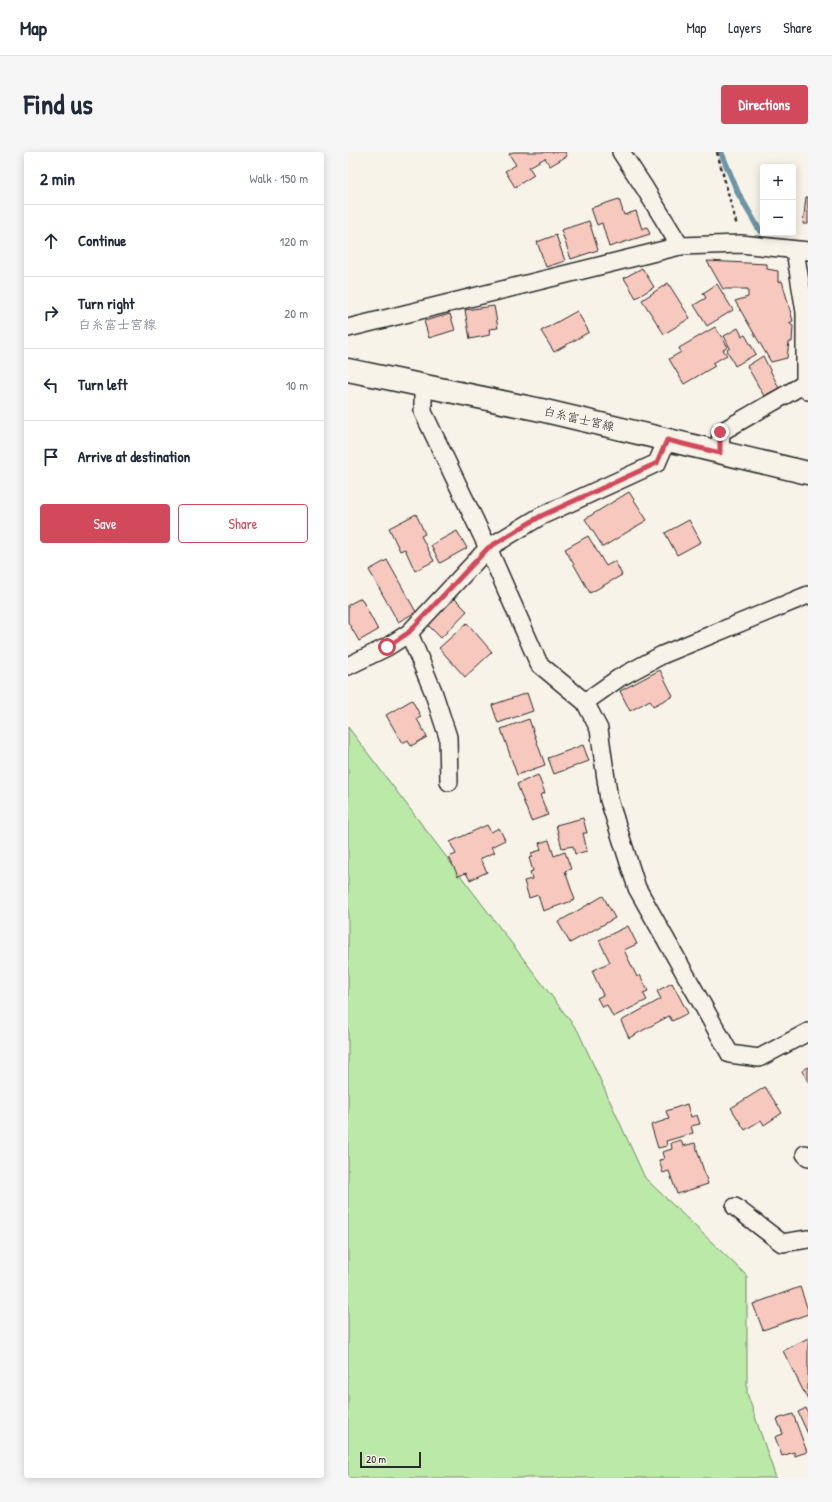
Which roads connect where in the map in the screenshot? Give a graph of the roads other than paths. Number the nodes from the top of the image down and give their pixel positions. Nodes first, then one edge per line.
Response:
1 (621, 152) edge
2 (680, 246) junction
3 (802, 251) edge
4 (348, 328) edge
5 (348, 370) edge
6 (423, 385) junction
7 (807, 385) edge
8 (667, 440) junction
9 (720, 453) junction
10 (808, 474) edge
11 (488, 548) junction
12 (808, 595) edge
13 (408, 633) junction
14 (348, 666) edge
15 (585, 702) junction
16 (449, 782) dead end
17 (808, 1032) edge
18 (735, 1207) dead end
19 (808, 1239) edge

1 - 2 street
2 - 3 street
2 - 4 street
3 - 7 street
5 - 6 main road, 白糸富士宮線
6 - 8 main road, 白糸富士宮線
6 - 11 street
7 - 9 street
8 - 9 main road, 白糸富士宮線
8 - 11 street
9 - 10 main road, 白糸富士宮線
11 - 13 street
11 - 15 street
12 - 15 street
13 - 14 street
13 - 16 street
15 - 17 street
18 - 19 street

